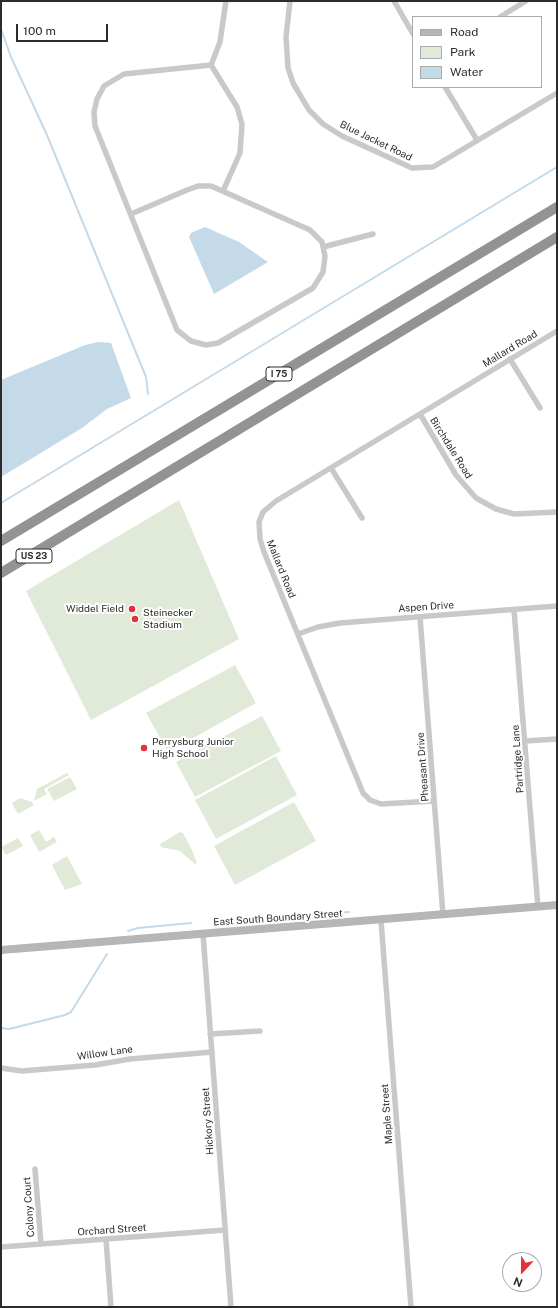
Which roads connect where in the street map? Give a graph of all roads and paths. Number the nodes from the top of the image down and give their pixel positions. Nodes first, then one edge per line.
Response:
1 (226, 1) edge
2 (290, 1) edge
3 (394, 1) edge
4 (526, 1) edge
5 (502, 16) edge
6 (412, 32) edge
7 (211, 66) junction
8 (446, 88) edge
9 (557, 93) edge
10 (477, 140) junction
11 (223, 191) junction
12 (557, 207) edge
13 (130, 214) junction
14 (373, 234) dead end
15 (557, 237) edge
16 (323, 247) junction
17 (557, 331) edge
18 (510, 359) junction
19 (540, 408) dead end
20 (420, 414) junction
21 (331, 468) junction
22 (557, 512) edge
23 (362, 518) dead end
24 (68, 533) junction
25 (1, 541) edge
26 (1, 573) edge
27 (1, 578) edge
28 (557, 606) edge
29 (514, 610) junction
30 (420, 617) junction
31 (298, 634) junction
32 (557, 739) edge
33 (525, 741) junction
34 (434, 801) junction
35 (557, 906) edge
36 (538, 907) junction
37 (443, 915) junction
38 (382, 921) junction
39 (203, 934) junction
40 (1, 950) edge
41 (260, 1031) dead end
42 (210, 1034) junction
43 (212, 1052) junction
44 (1, 1068) edge
45 (35, 1169) dead end
46 (225, 1230) junction
47 (106, 1239) junction
48 (40, 1244) junction
49 (1, 1247) edge
50 (111, 1307) edge
51 (231, 1307) edge
52 (411, 1307) edge

1 - 7 street
2 - 10 street, Blue Jacket Road
3 - 6 street
4 - 5 street
7 - 11 street
7 - 13 street
8 - 10 street
9 - 10 street, Blue Jacket Road
11 - 13 street
11 - 16 street
12 - 25 highway, I 75
13 - 16 street
14 - 16 street
15 - 24 highway, I 75
17 - 18 street, Mallard Road
18 - 19 street
18 - 20 street, Mallard Road
20 - 21 street, Mallard Road
20 - 22 street, Birchdale Road
21 - 23 street
21 - 31 street, Mallard Road
24 - 26 highway, I 75
24 - 27 highway, US 23
28 - 29 street, Aspen Drive
29 - 30 street, Aspen Drive
29 - 33 street, Partridge Lane
30 - 31 street, Aspen Drive
30 - 34 street, Pheasant Drive
31 - 34 street, Mallard Road
32 - 33 street
33 - 36 street, Partridge Lane
34 - 37 street, Pheasant Drive
35 - 36 street, East South Boundary Street
36 - 37 street, East South Boundary Street
37 - 38 street, East South Boundary Street
38 - 39 street, East South Boundary Street
38 - 52 street, Maple Street
39 - 40 street, East South Boundary Street
39 - 42 street, Hickory Street
41 - 42 street
42 - 43 street, Hickory Street
43 - 44 street, Willow Lane
43 - 46 street, Hickory Street
45 - 48 street, Colony Court
46 - 47 street, Orchard Street
46 - 51 street, Hickory Street
47 - 48 street, Orchard Street
47 - 50 street
48 - 49 street, Orchard Street

